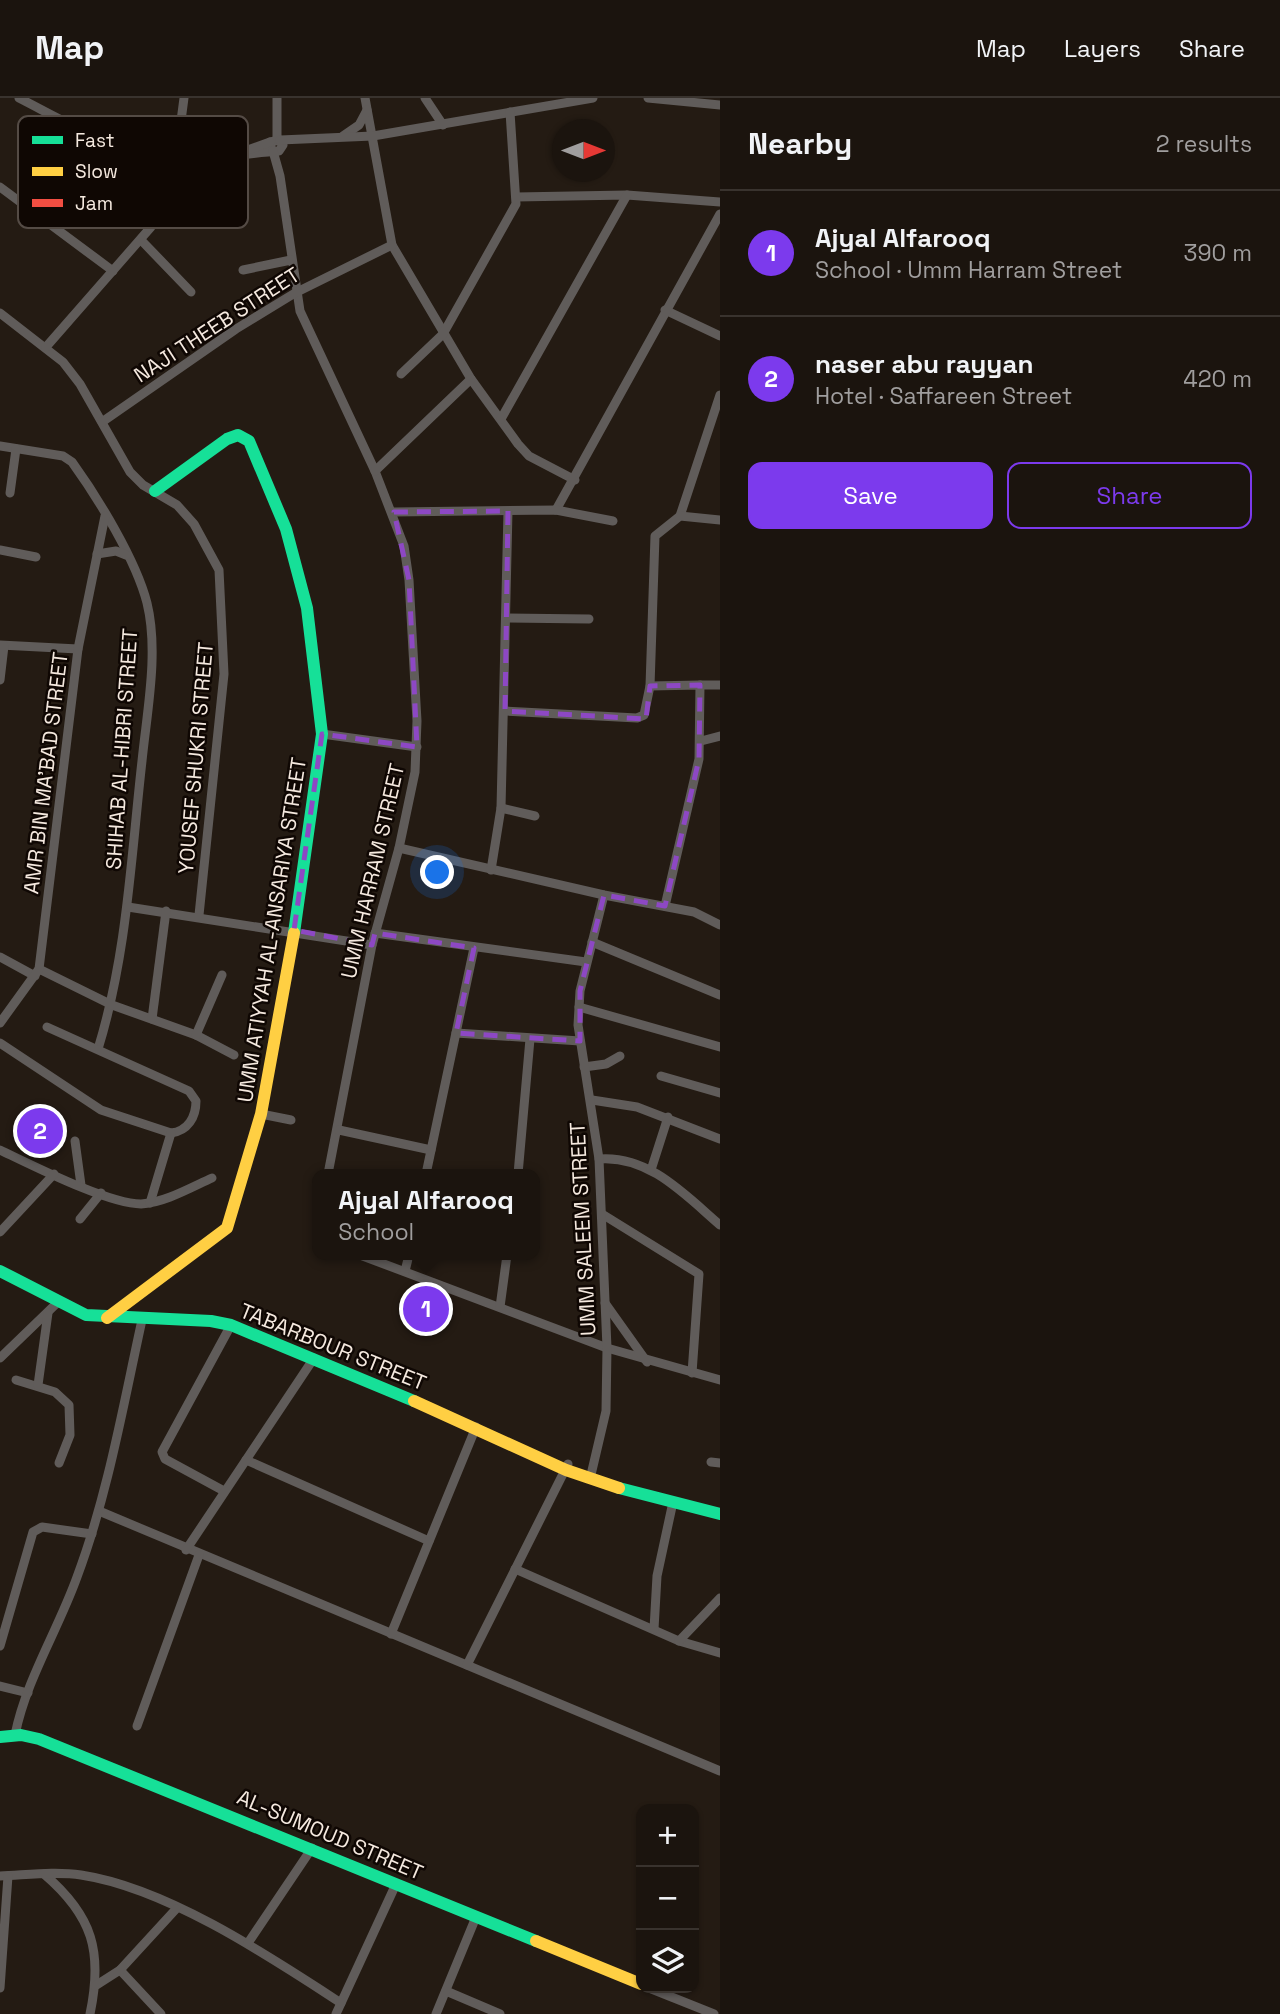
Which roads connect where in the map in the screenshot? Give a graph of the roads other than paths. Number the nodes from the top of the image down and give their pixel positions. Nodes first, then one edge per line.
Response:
1 (184, 98) edge
2 (277, 98) edge
3 (365, 98) edge
4 (425, 98) edge
5 (593, 98) edge
6 (648, 98) edge
7 (23, 99) edge
8 (720, 105) edge
9 (367, 110) junction
10 (510, 112) junction
11 (59, 116) edge
12 (182, 116) edge
13 (443, 125) junction
14 (373, 136) junction
15 (338, 137) junction
16 (277, 146) junction
17 (248, 153) edge
18 (0, 187) edge
19 (627, 195) junction
20 (516, 197) junction
21 (18, 200) edge
22 (720, 202) edge
23 (720, 214) edge
24 (55, 228) edge
25 (149, 228) edge
26 (141, 240) junction
27 (392, 245) junction
28 (291, 260) junction
29 (243, 270) dead end
30 (113, 271) junction
31 (191, 292) dead end
32 (295, 293) junction
33 (665, 310) junction
34 (0, 313) edge
35 (443, 334) junction
36 (720, 336) edge
37 (46, 347) junction
38 (401, 374) dead end
39 (471, 379) junction
40 (720, 395) edge
41 (501, 419) junction
42 (102, 422) junction
43 (0, 446) edge
44 (16, 449) junction
45 (375, 471) junction
46 (575, 480) junction
47 (155, 491) junction
48 (10, 493) dead end
49 (555, 510) junction
50 (508, 511) junction
51 (394, 512) junction
52 (105, 516) junction
53 (680, 516) junction
54 (720, 520) edge
55 (613, 521) dead end
56 (0, 550) edge
57 (97, 554) junction
58 (127, 555) junction
59 (36, 558) dead end
60 (507, 618) junction
61 (589, 619) dead end
62 (2, 646) edge
63 (78, 649) junction
64 (0, 680) edge
65 (700, 685) junction
66 (720, 685) edge
67 (650, 686) junction
68 (505, 711) junction
69 (322, 734) junction
70 (720, 736) edge
71 (701, 741) junction
72 (417, 747) junction
73 (501, 808) junction
74 (535, 816) dead end
75 (399, 848) junction
76 (491, 870) junction
77 (604, 895) junction
78 (665, 906) junction
79 (128, 907) junction
80 (166, 911) junction
81 (199, 915) junction
82 (720, 925) edge
83 (293, 930) junction
84 (375, 933) junction
85 (592, 942) junction
86 (372, 945) junction
87 (474, 948) junction
88 (0, 957) edge
89 (586, 962) junction
90 (37, 972) junction
91 (222, 975) dead end
92 (720, 995) edge
93 (112, 1005) junction
94 (579, 1007) junction
95 (152, 1018) junction
96 (0, 1023) edge
97 (47, 1027) dead end
98 (456, 1033) junction
99 (196, 1035) junction
100 (530, 1039) junction
101 (580, 1041) junction
102 (0, 1043) edge
103 (720, 1047) edge
104 (98, 1049) junction
105 (234, 1055) dead end
106 (620, 1056) dead end
107 (584, 1068) junction
108 (661, 1076) dead end
109 (720, 1093) edge
110 (592, 1100) junction
111 (261, 1114) junction
112 (668, 1117) junction
113 (291, 1120) dead end
114 (339, 1130) junction
115 (171, 1133) junction
116 (720, 1139) edge
117 (75, 1140) dead end
118 (0, 1150) edge
119 (431, 1150) junction
120 (599, 1159) junction
121 (329, 1169) edge
122 (427, 1169) edge
123 (518, 1169) edge
124 (651, 1170) junction
125 (54, 1174) junction
126 (212, 1178) dead end
127 (81, 1185) junction
128 (101, 1193) junction
129 (150, 1203) junction
130 (602, 1214) junction
131 (80, 1219) dead end
132 (720, 1225) edge
133 (0, 1232) edge
134 (374, 1260) edge
135 (408, 1260) edge
136 (506, 1260) edge
137 (0, 1271) edge
138 (405, 1271) junction
139 (604, 1301) junction
140 (500, 1307) junction
141 (53, 1308) junction
142 (107, 1318) junction
143 (142, 1320) junction
144 (231, 1325) junction
145 (607, 1348) junction
146 (314, 1357) junction
147 (0, 1358) edge
148 (647, 1362) junction
149 (692, 1373) junction
150 (16, 1380) dead end
151 (720, 1380) edge
152 (38, 1385) junction
153 (476, 1427) junction
154 (246, 1460) junction
155 (59, 1463) dead end
156 (564, 1466) junction
157 (594, 1476) junction
158 (224, 1492) junction
159 (669, 1501) junction
160 (99, 1511) junction
161 (720, 1514) edge
162 (92, 1534) junction
163 (429, 1541) junction
164 (186, 1550) junction
165 (199, 1555) junction
166 (515, 1569) junction
167 (720, 1598) edge
168 (654, 1629) junction
169 (391, 1634) junction
170 (679, 1641) junction
171 (0, 1646) edge
172 (720, 1653) edge
173 (467, 1665) junction
174 (0, 1686) edge
175 (28, 1693) junction
176 (136, 1726) dead end
177 (15, 1735) junction
178 (0, 1737) edge
179 (720, 1771) edge
180 (312, 1848) junction
181 (44, 1874) junction
182 (4, 1876) edge
183 (397, 1884) junction
184 (176, 1909) junction
185 (476, 1917) junction
186 (248, 1943) junction
187 (120, 1970) junction
188 (636, 1982) edge
189 (95, 1986) junction
190 (0, 1988) edge
191 (446, 1991) junction
192 (660, 1993) edge
193 (341, 2003) junction
194 (699, 2011) edge
195 (90, 2014) edge
196 (161, 2014) edge
197 (336, 2014) edge
198 (436, 2014) edge
199 (500, 2014) edge
200 (713, 2014) edge

1 - 12 street
2 - 16 street, UMM HARRAM STREET
3 - 9 street
4 - 13 street
5 - 10 street
6 - 8 street
7 - 11 street
9 - 14 street
9 - 15 street
10 - 13 street
10 - 20 street
13 - 14 street
14 - 15 street
14 - 27 street
15 - 16 street
16 - 17 street
16 - 28 street, UMM HARRAM STREET
18 - 21 street
19 - 20 street
19 - 22 street
19 - 41 street
20 - 35 street
23 - 33 street
24 - 30 street
25 - 26 street
26 - 30 street
26 - 31 street
27 - 32 street, NAJI THEEB STREET
27 - 35 street
28 - 29 street
28 - 32 street, UMM HARRAM STREET
30 - 37 street
32 - 42 street, NAJI THEEB STREET
32 - 45 street, UMM HARRAM STREET
33 - 36 street
33 - 46 street
34 - 37 street, YOUSEF SHUKRI STREET
35 - 38 street
35 - 39 street
37 - 42 street, YOUSEF SHUKRI STREET
39 - 41 street
39 - 45 street
40 - 53 street
41 - 46 street
42 - 47 street, YOUSEF SHUKRI STREET
43 - 44 street, SHIHAB AL-HIBRI STREET
44 - 48 street
44 - 52 street, SHIHAB AL-HIBRI STREET
45 - 51 street, UMM HARRAM STREET
46 - 49 street
47 - 69 street, UMM ATIYYAH AL-ANSARIYA STREET
47 - 81 street, YOUSEF SHUKRI STREET
49 - 50 street
49 - 55 street
50 - 51 street
50 - 60 street
51 - 72 street, UMM HARRAM STREET
52 - 57 street, AMR BIN MA’BAD STREET
52 - 58 street, SHIHAB AL-HIBRI STREET
53 - 54 street
53 - 67 street
56 - 59 street
57 - 58 street
57 - 63 street, AMR BIN MA’BAD STREET
58 - 79 street, SHIHAB AL-HIBRI STREET
60 - 61 street
60 - 68 street
62 - 63 street
62 - 64 street
63 - 90 street, AMR BIN MA’BAD STREET
65 - 66 street
65 - 67 street
65 - 71 street
67 - 68 street
68 - 73 street
69 - 72 street
69 - 83 street, UMM ATIYYAH AL-ANSARIYA STREET
70 - 71 street
71 - 78 street
72 - 75 street, UMM HARRAM STREET
73 - 74 street
73 - 76 street
75 - 76 street
75 - 84 street, UMM HARRAM STREET
76 - 77 street
77 - 78 street
77 - 85 street, UMM SALEEM STREET
78 - 82 street
79 - 80 street
79 - 93 street, SHIHAB AL-HIBRI STREET
80 - 81 street
80 - 95 street
81 - 83 street
83 - 86 street
83 - 111 street, UMM ATIYYAH AL-ANSARIYA STREET
84 - 86 street, UMM HARRAM STREET
84 - 87 street
85 - 89 street, UMM SALEEM STREET
85 - 92 street
86 - 114 street, UMM HARRAM STREET
87 - 89 street
87 - 98 street
88 - 90 street
89 - 94 street, UMM SALEEM STREET
90 - 93 street
90 - 96 street, AMR BIN MA’BAD STREET
91 - 99 street
93 - 95 street
93 - 104 street, SHIHAB AL-HIBRI STREET
94 - 101 street, UMM SALEEM STREET
94 - 103 street
95 - 99 street
97 - 104 street
98 - 100 street
98 - 119 street
99 - 105 street
100 - 101 street
100 - 123 street
101 - 107 street, UMM SALEEM STREET
102 - 115 street
104 - 115 street
106 - 107 street
107 - 110 street, UMM SALEEM STREET
108 - 109 street
110 - 112 street
110 - 120 street, UMM SALEEM STREET
111 - 113 street
111 - 142 street, UMM ATIYYAH AL-ANSARIYA STREET
112 - 116 street
112 - 124 street
114 - 119 street
114 - 121 street, UMM HARRAM STREET
115 - 129 street
117 - 127 street
118 - 125 street
119 - 122 street
120 - 124 street
120 - 130 street, UMM SALEEM STREET
124 - 132 street
125 - 127 street
125 - 133 street
126 - 129 street
127 - 128 street
128 - 129 street
128 - 131 street
130 - 139 street, UMM SALEEM STREET
130 - 149 street
134 - 138 street
135 - 138 street
136 - 140 street
137 - 141 street, TABARBOUR STREET
138 - 140 street
139 - 145 street, UMM SALEEM STREET
139 - 148 street
140 - 145 street
141 - 142 street, TABARBOUR STREET
141 - 147 street
141 - 152 street
142 - 143 street, TABARBOUR STREET
143 - 144 street, TABARBOUR STREET
143 - 160 street
144 - 146 street, TABARBOUR STREET
144 - 158 street
145 - 148 street
145 - 157 street, UMM SALEEM STREET
146 - 153 street, TABARBOUR STREET
146 - 154 street
148 - 149 street
149 - 151 street
150 - 152 street
152 - 155 street
153 - 156 street, TABARBOUR STREET
153 - 163 street
154 - 158 street
154 - 163 street
156 - 157 street, TABARBOUR STREET
156 - 166 street
157 - 159 street, TABARBOUR STREET
158 - 164 street
159 - 161 street, TABARBOUR STREET
159 - 168 street
160 - 162 street
160 - 164 street
162 - 171 street
162 - 175 street
163 - 169 street
164 - 165 street
165 - 169 street
165 - 176 street
166 - 168 street
166 - 173 street
167 - 170 street
168 - 170 street
169 - 173 street
170 - 172 street
173 - 179 street
174 - 175 street
175 - 177 street
177 - 178 street, AL-SUMOUD STREET
177 - 180 street, AL-SUMOUD STREET
180 - 183 street, AL-SUMOUD STREET
180 - 186 street
181 - 182 street
181 - 184 street
181 - 189 street
182 - 190 street
183 - 185 street, AL-SUMOUD STREET
183 - 193 street
184 - 186 street
184 - 187 street
185 - 188 street, AL-SUMOUD STREET
185 - 191 street
186 - 193 street
187 - 189 street
187 - 196 street
189 - 195 street
191 - 198 street
191 - 199 street
192 - 194 street
193 - 197 street
194 - 200 street

